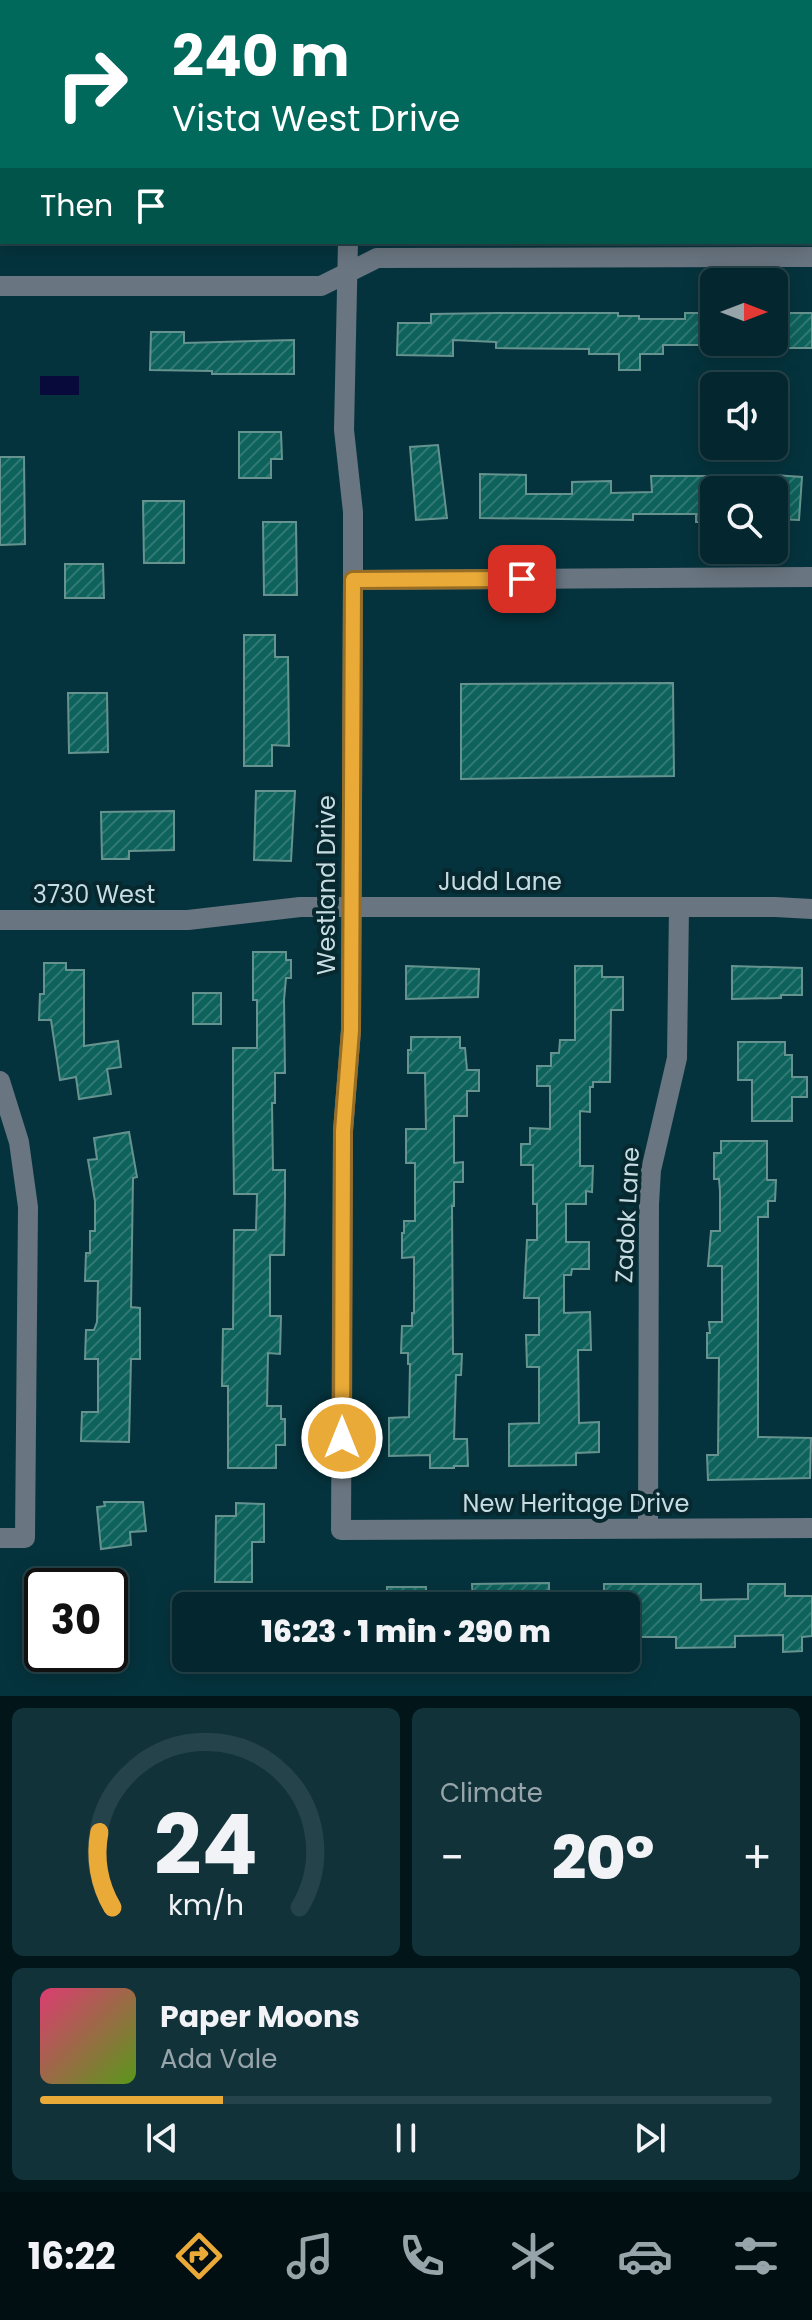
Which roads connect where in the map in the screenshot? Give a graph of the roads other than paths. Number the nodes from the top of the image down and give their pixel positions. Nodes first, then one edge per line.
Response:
1 (348, 244) edge
2 (666, 250) edge
3 (812, 257) edge
4 (346, 273) junction
5 (0, 286) edge
6 (812, 577) edge
7 (353, 580) junction
8 (351, 907) junction
9 (679, 907) junction
10 (812, 909) edge
11 (0, 920) edge
12 (188, 920) joint
13 (0, 1081) edge
14 (10, 1144) edge
15 (648, 1528) junction
16 (812, 1528) edge
17 (341, 1530) joint
18 (0, 1538) edge

1 - 4 street, Westland Drive
2 - 3 street
2 - 4 street
4 - 5 street
4 - 7 street, Westland Drive
6 - 7 street
7 - 8 street, Westland Drive
8 - 9 street, Judd Lane
8 - 12 street, Judd Lane
8 - 17 street, Westland Drive
9 - 10 street, Judd Lane
9 - 15 street, Zadok Lane
11 - 12 street, 3730 West
13 - 14 street
14 - 18 street
15 - 16 street, New Heritage Drive
15 - 17 street, New Heritage Drive

